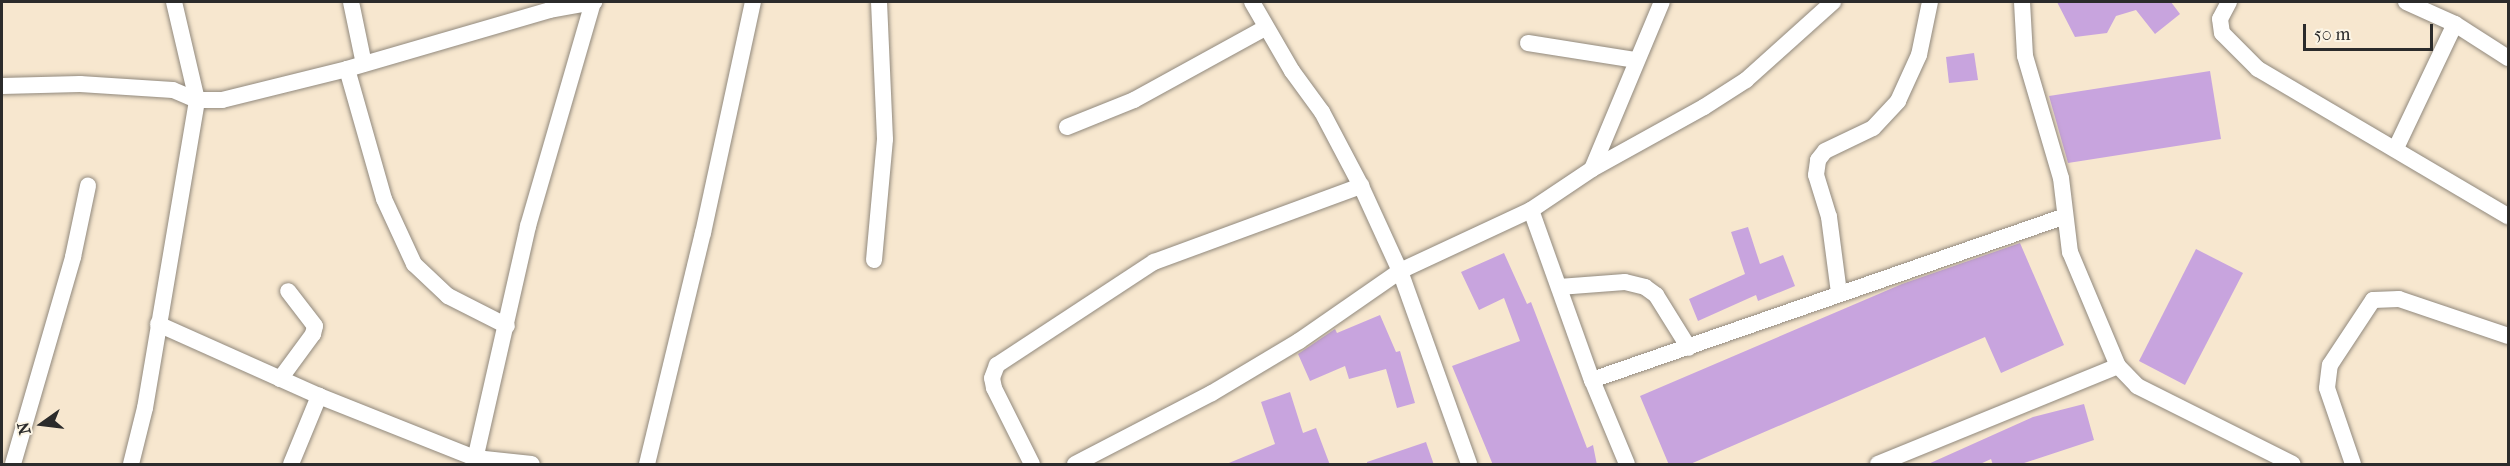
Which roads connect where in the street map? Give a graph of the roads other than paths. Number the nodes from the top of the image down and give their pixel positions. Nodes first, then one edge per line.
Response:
1 (174, 2) edge
2 (351, 2) edge
3 (594, 2) edge
4 (753, 2) edge
5 (879, 2) edge
6 (1252, 2) edge
7 (1662, 2) edge
8 (1833, 2) edge
9 (1930, 2) edge
10 (2022, 2) edge
11 (2229, 2) edge
12 (2406, 2) edge
13 (2455, 24) junction
14 (1265, 28) junction
15 (1528, 43) dead end
16 (2508, 58) edge
17 (1635, 60) junction
18 (364, 64) junction
19 (347, 69) junction
20 (2, 86) edge
21 (197, 100) junction
22 (1067, 127) dead end
23 (2396, 148) junction
24 (1592, 170) junction
25 (88, 186) dead end
26 (1361, 186) junction
27 (1531, 210) junction
28 (2508, 216) edge
29 (2064, 217) junction
30 (874, 260) dead end
31 (1400, 272) junction
32 (1559, 287) junction
33 (288, 291) dead end
34 (1839, 293) junction
35 (159, 324) junction
36 (507, 326) junction
37 (2508, 336) edge
38 (1689, 348) junction
39 (2118, 366) junction
40 (280, 379) junction
41 (1592, 380) junction
42 (319, 396) junction
43 (475, 461) edge
44 (2348, 461) edge
45 (13, 465) edge
46 (131, 465) edge
47 (291, 465) edge
48 (532, 465) edge
49 (647, 465) edge
50 (1032, 465) edge
51 (1076, 465) edge
52 (1469, 465) edge
53 (1627, 465) edge
54 (1878, 465) edge
55 (2293, 465) edge

1 - 21 street
2 - 18 street
3 - 18 street
3 - 36 street
4 - 49 street
5 - 30 street
6 - 14 street
7 - 17 street
8 - 24 street
9 - 34 street
10 - 29 street
11 - 23 street
12 - 13 street
13 - 16 street
13 - 23 street
14 - 22 street
14 - 26 street
15 - 17 street
17 - 24 street
18 - 19 street
19 - 21 street
19 - 36 street
20 - 21 street
21 - 35 street
23 - 28 street
24 - 27 street
25 - 45 street
26 - 31 street
26 - 50 street
27 - 31 street
27 - 32 street
29 - 34 street
29 - 39 street
31 - 51 street
31 - 52 street
32 - 38 street
32 - 41 street
33 - 40 street
34 - 38 street
35 - 40 street
35 - 46 street
36 - 43 street
37 - 44 street
38 - 41 street
39 - 54 street
39 - 55 street
40 - 42 street
41 - 53 street
42 - 43 street
42 - 47 street
43 - 48 street

